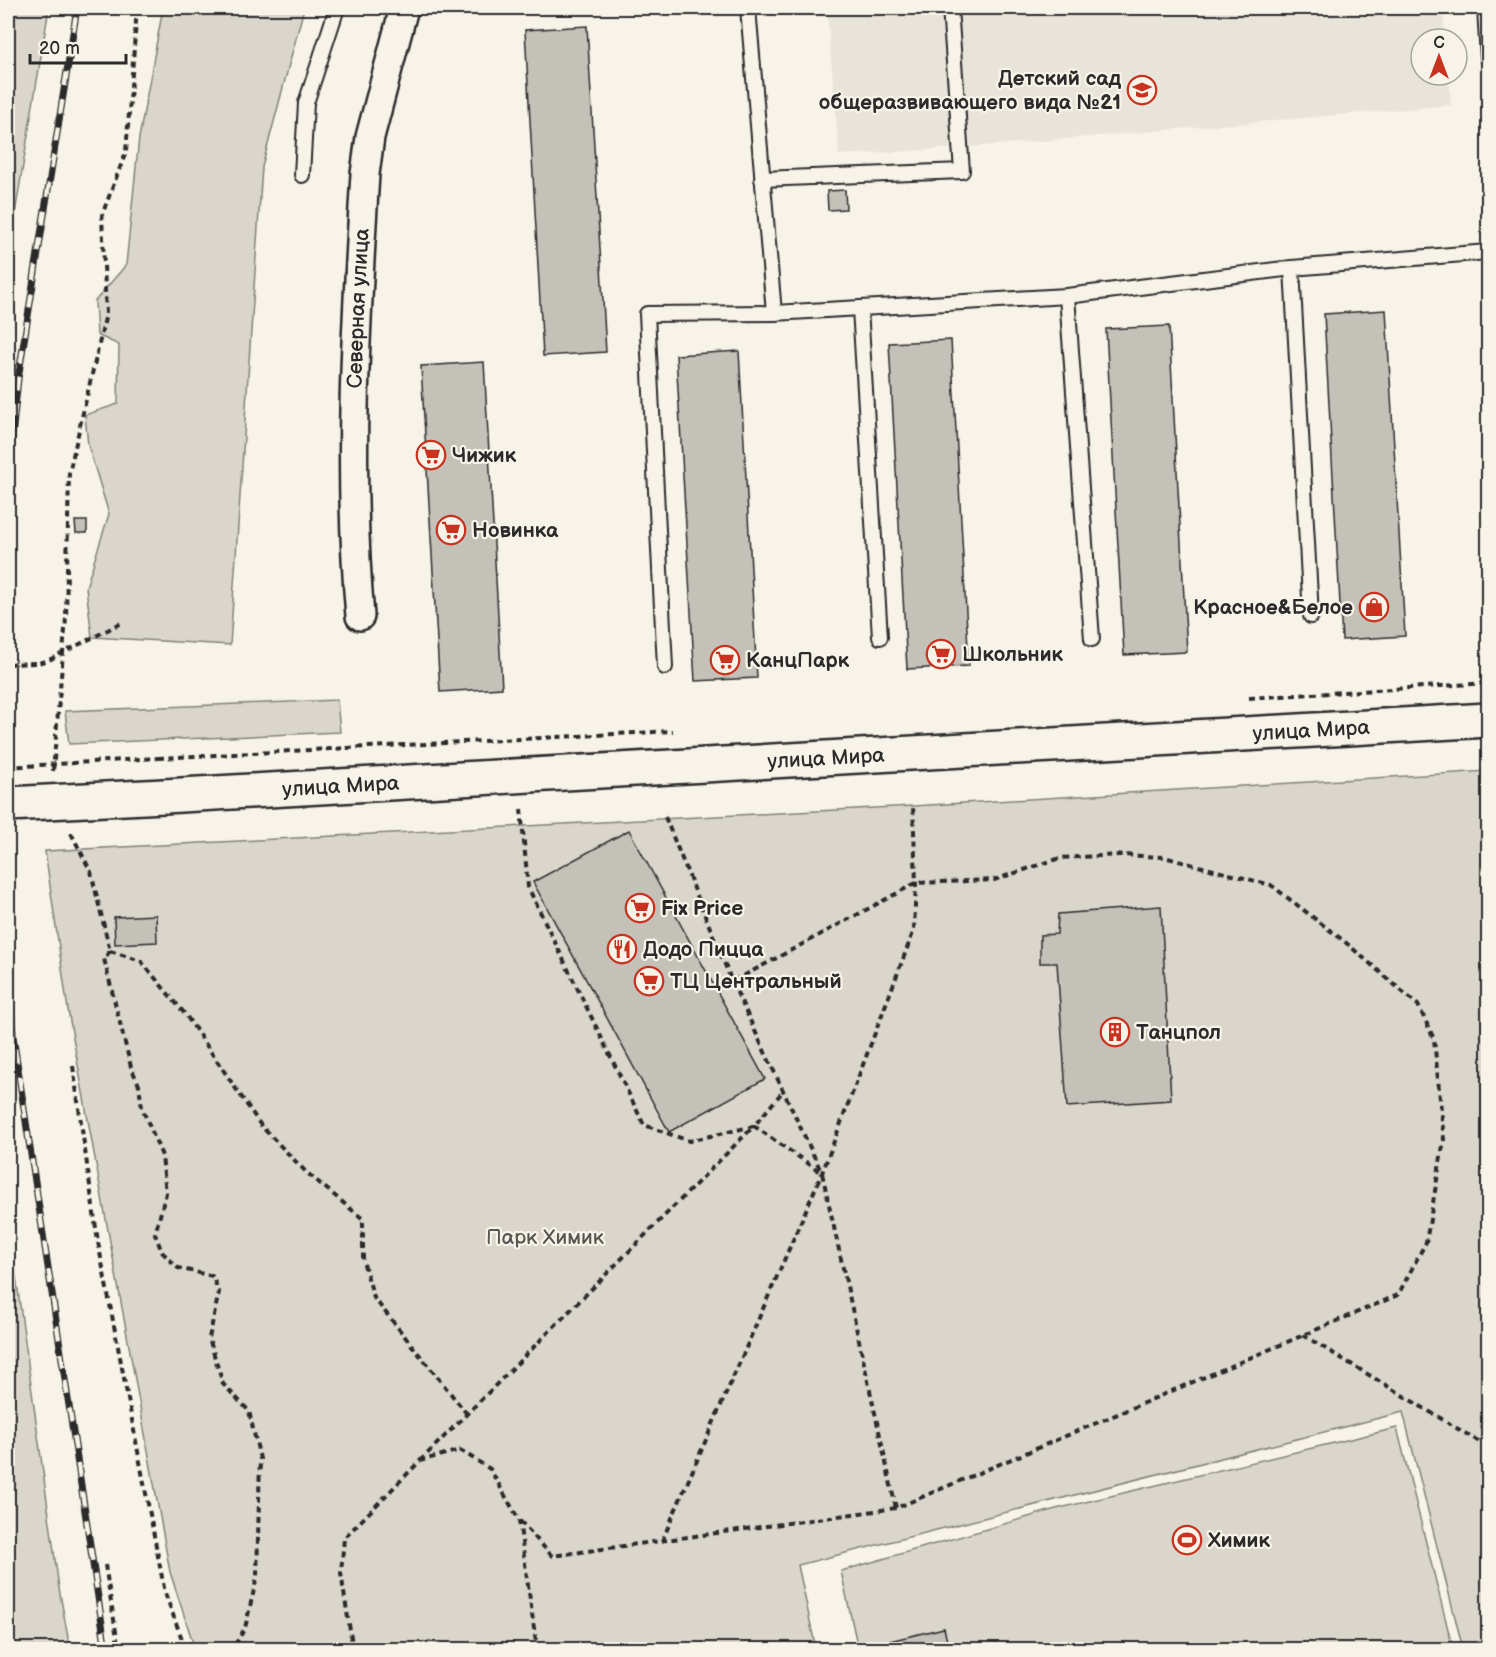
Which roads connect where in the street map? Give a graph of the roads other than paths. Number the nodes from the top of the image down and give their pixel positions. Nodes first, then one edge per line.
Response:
1 (337, 8) edge
2 (404, 8) edge
3 (748, 8) edge
4 (950, 8) edge
5 (1485, 8) edge
6 (1488, 59) edge
7 (302, 175) dead end
8 (762, 179) junction
9 (1488, 252) edge
10 (1292, 268) junction
11 (1067, 296) junction
12 (860, 308) junction
13 (774, 313) junction
14 (360, 616) dead end
15 (1311, 616) dead end
16 (880, 637) dead end
17 (1092, 639) dead end
18 (665, 667) dead end
19 (1488, 720) edge
20 (8, 804) edge

1 - 7 lane
2 - 14 street, Северная улица
3 - 8 lane
4 - 8 lane
5 - 6 lane
8 - 13 lane
9 - 10 lane
10 - 11 lane
10 - 15 lane
11 - 12 lane
11 - 17 lane
12 - 13 lane
12 - 16 lane
13 - 18 lane
19 - 20 street, улица Мира, bridge

